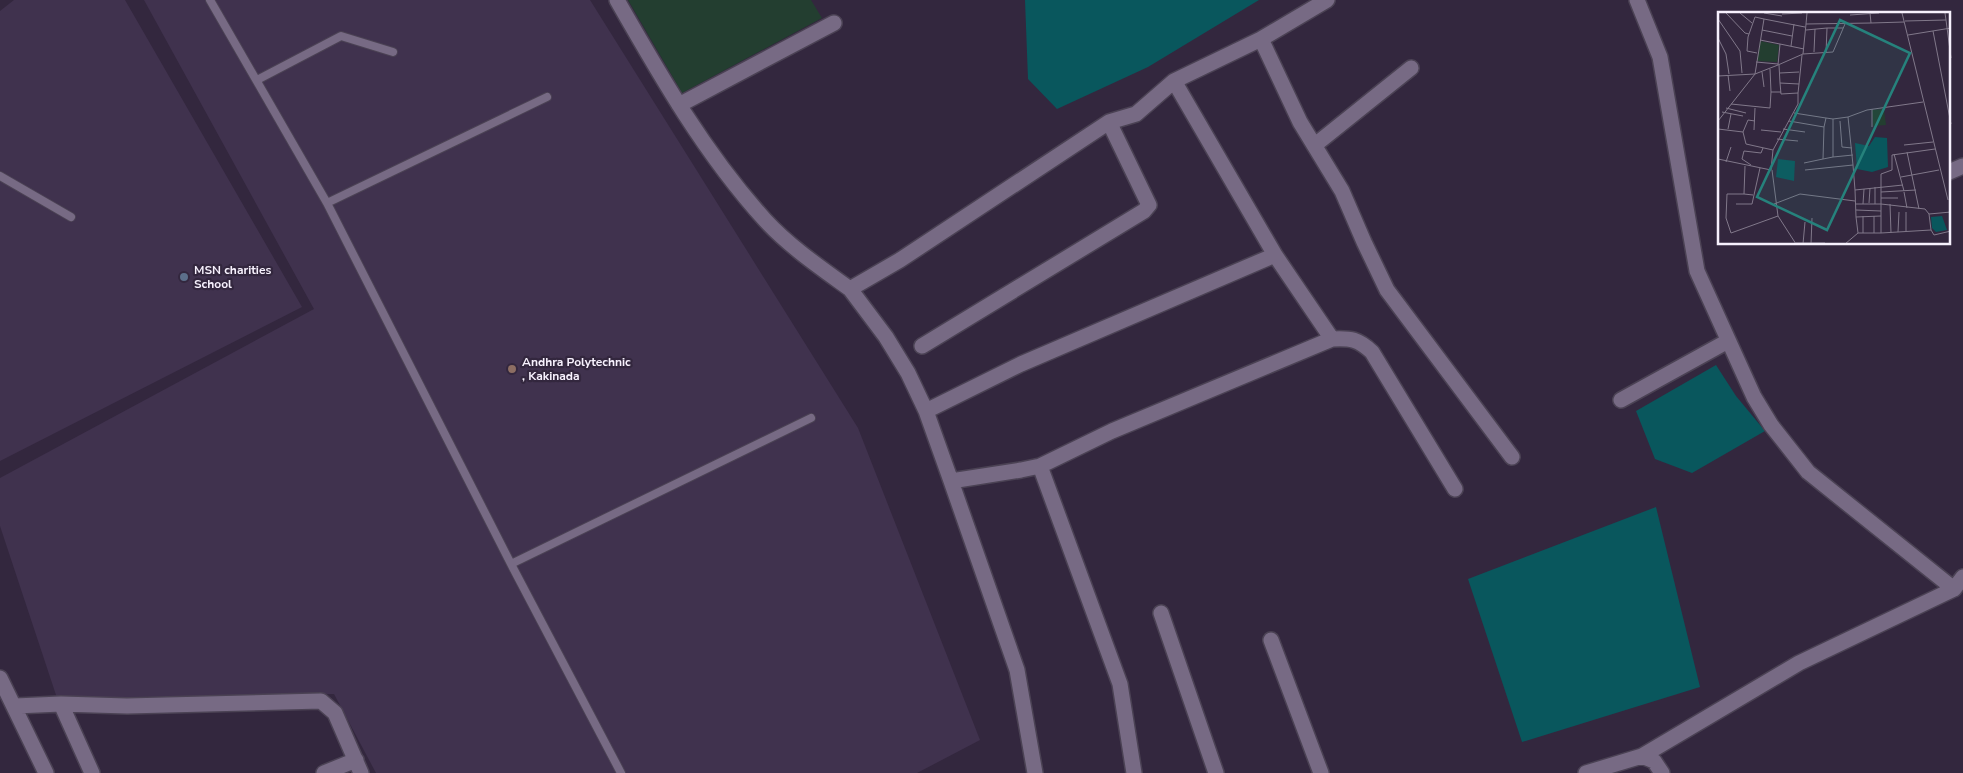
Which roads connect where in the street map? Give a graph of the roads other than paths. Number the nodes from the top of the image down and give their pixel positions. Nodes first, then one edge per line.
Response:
1 (210, 0) edge
2 (616, 0) edge
3 (1327, 0) edge
4 (1637, 0) edge
5 (834, 23) dead end
6 (1261, 39) junction
7 (393, 52) dead end
8 (1411, 68) dead end
9 (257, 80) junction
10 (1174, 81) junction
11 (547, 97) dead end
12 (679, 105) junction
13 (1109, 122) junction
14 (1315, 145) junction
15 (1963, 166) edge
16 (1950, 172) edge
17 (0, 176) edge
18 (327, 203) junction
19 (71, 218) dead end
20 (1275, 255) junction
21 (850, 289) junction
22 (1332, 340) junction
23 (1728, 341) junction
24 (922, 346) dead end
25 (1622, 400) dead end
26 (926, 411) junction
27 (811, 418) dead end
28 (1512, 457) dead end
29 (1040, 466) junction
30 (951, 481) junction
31 (1455, 489) dead end
32 (511, 564) junction
33 (1958, 583) edge
34 (1161, 613) dead end
35 (1272, 640) dead end
36 (0, 678) edge
37 (61, 704) junction
38 (15, 706) junction
39 (1642, 756) junction
40 (358, 767) edge
41 (46, 773) edge
42 (92, 773) edge
43 (324, 773) edge
44 (620, 773) edge
45 (1035, 773) edge
46 (1134, 773) edge
47 (1216, 773) edge
48 (1321, 773) edge
49 (1586, 773) edge
50 (1662, 773) edge

1 - 9 lane
2 - 12 street
3 - 6 street
4 - 23 street
5 - 12 street
6 - 10 street
6 - 14 street
7 - 9 lane
8 - 14 street
9 - 18 lane
10 - 13 street
10 - 20 street
11 - 18 lane
12 - 21 street
13 - 21 street
13 - 24 street
14 - 28 street
15 - 16 street
17 - 19 lane
18 - 32 lane
20 - 22 street
20 - 26 street
21 - 26 street
22 - 29 street
22 - 31 street
23 - 25 street
23 - 33 street
26 - 30 street
27 - 32 lane
29 - 30 street
29 - 46 street
30 - 45 street
32 - 44 lane
33 - 39 street
34 - 47 street
35 - 48 street
36 - 38 street
37 - 38 street
37 - 40 street
37 - 42 street
38 - 41 street
39 - 49 street
39 - 50 street
40 - 43 street

